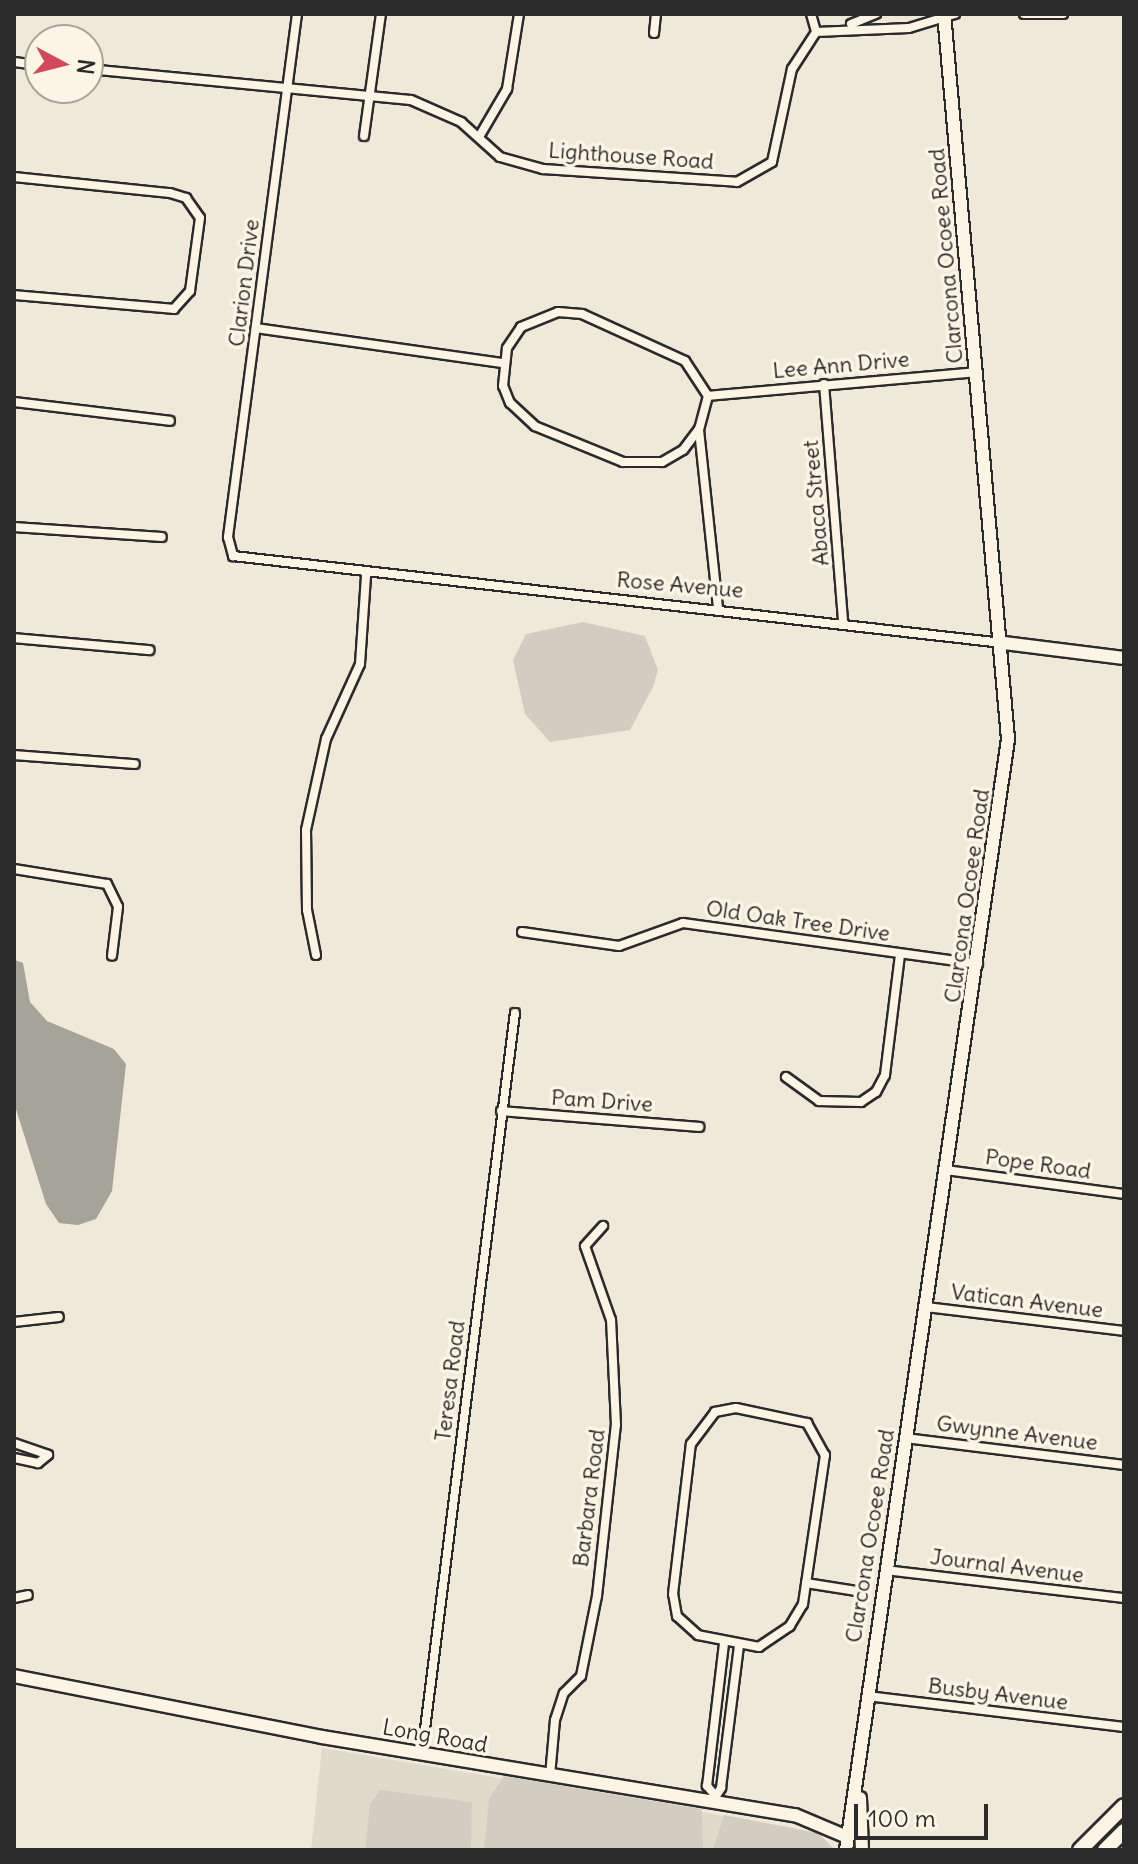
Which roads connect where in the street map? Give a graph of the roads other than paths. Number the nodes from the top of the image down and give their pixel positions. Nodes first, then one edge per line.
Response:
1 (297, 14) edge
2 (381, 14) edge
3 (519, 14) edge
4 (656, 14) edge
5 (811, 14) edge
6 (876, 14) edge
7 (944, 14) edge
8 (1024, 14) edge
9 (1063, 14) edge
10 (849, 25) junction
11 (816, 32) junction
12 (654, 33) dead end
13 (104, 71) edge
14 (287, 88) junction
15 (369, 93) junction
16 (364, 136) dead end
17 (479, 137) junction
18 (14, 177) edge
19 (14, 295) edge
20 (256, 328) junction
21 (502, 363) junction
22 (977, 372) junction
23 (824, 384) junction
24 (708, 396) junction
25 (14, 402) edge
26 (170, 421) dead end
27 (699, 429) junction
28 (14, 527) edge
29 (162, 537) dead end
30 (233, 556) joint
31 (366, 575) junction
32 (718, 608) junction
33 (843, 620) junction
34 (14, 638) edge
35 (1004, 643) junction
36 (149, 650) dead end
37 (1124, 658) edge
38 (14, 755) edge
39 (135, 764) dead end
40 (14, 869) edge
41 (522, 932) dead end
42 (900, 954) junction
43 (316, 955) dead end
44 (112, 956) dead end
45 (978, 964) junction
46 (515, 1013) dead end
47 (786, 1077) dead end
48 (501, 1111) junction
49 (699, 1127) dead end
50 (946, 1170) junction
51 (1124, 1194) edge
52 (603, 1226) dead end
53 (926, 1307) junction
54 (59, 1317) dead end
55 (14, 1322) edge
56 (1124, 1331) edge
57 (905, 1438) junction
58 (14, 1443) edge
59 (14, 1458) edge
60 (1124, 1465) edge
61 (885, 1570) junction
62 (806, 1583) junction
63 (856, 1591) dead end
64 (28, 1595) dead end
65 (14, 1598) edge
66 (1124, 1598) edge
67 (724, 1644) junction
68 (739, 1645) junction
69 (14, 1676) edge
70 (867, 1696) junction
71 (1124, 1727) edge
72 (422, 1753) junction
73 (550, 1777) junction
74 (859, 1778) junction
75 (713, 1798) junction
76 (1124, 1806) edge
77 (1124, 1831) edge
78 (848, 1846) edge
79 (1085, 1848) edge
80 (862, 1850) edge
81 (1105, 1850) edge

1 - 14 street, Clarion Drive
2 - 15 street
3 - 17 street
4 - 12 street
5 - 11 street
6 - 10 street
7 - 10 street
7 - 22 main road, Clarcona Ocoee Road
8 - 9 street
10 - 11 street
11 - 17 street, Lighthouse Road
13 - 14 street, Lighthouse Road
14 - 15 street, Lighthouse Road
14 - 20 street, Clarion Drive
15 - 16 street
15 - 17 street, Lighthouse Road
18 - 19 street
20 - 21 street
20 - 30 street, Clarion Drive
21 - 24 street
21 - 27 street
22 - 23 street, Lee Ann Drive
22 - 35 main road, Clarcona Ocoee Road
23 - 24 street, Lee Ann Drive
23 - 33 street, Abaca Street
24 - 27 street
25 - 26 street
27 - 32 street
28 - 29 street
30 - 31 street, Rose Avenue
31 - 32 street, Rose Avenue
31 - 43 street
32 - 33 street, Rose Avenue
33 - 35 street, Rose Avenue
34 - 36 street
35 - 37 main road, Rose Avenue
35 - 45 main road, Clarcona Ocoee Road
38 - 39 street
40 - 44 street
41 - 42 street, Old Oak Tree Drive
42 - 45 street, Old Oak Tree Drive
42 - 47 street
45 - 50 main road, Clarcona Ocoee Road
46 - 48 street, Teresa Road
48 - 49 street, Pam Drive
48 - 72 street, Teresa Road
50 - 51 street, Pope Road
50 - 53 main road, Clarcona Ocoee Road
52 - 73 street, Barbara Road
53 - 56 street, Vatican Avenue
53 - 57 main road, Clarcona Ocoee Road
54 - 55 street
57 - 60 street, Gwynne Avenue
57 - 61 main road, Clarcona Ocoee Road
58 - 59 street
61 - 66 street, Journal Avenue
61 - 70 main road, Clarcona Ocoee Road
62 - 63 street
62 - 67 street
62 - 68 street
64 - 65 street
67 - 68 street
67 - 75 street
68 - 75 street
69 - 72 main road, Long Road
70 - 71 street, Busby Avenue
70 - 74 main road, Clarcona Ocoee Road
72 - 73 main road, Long Road
73 - 75 main road, Long Road
74 - 78 main road, Clarcona Ocoee Road
74 - 80 main road, Clarcona Ocoee Road
75 - 78 main road, Long Road
76 - 79 main road
77 - 81 main road

